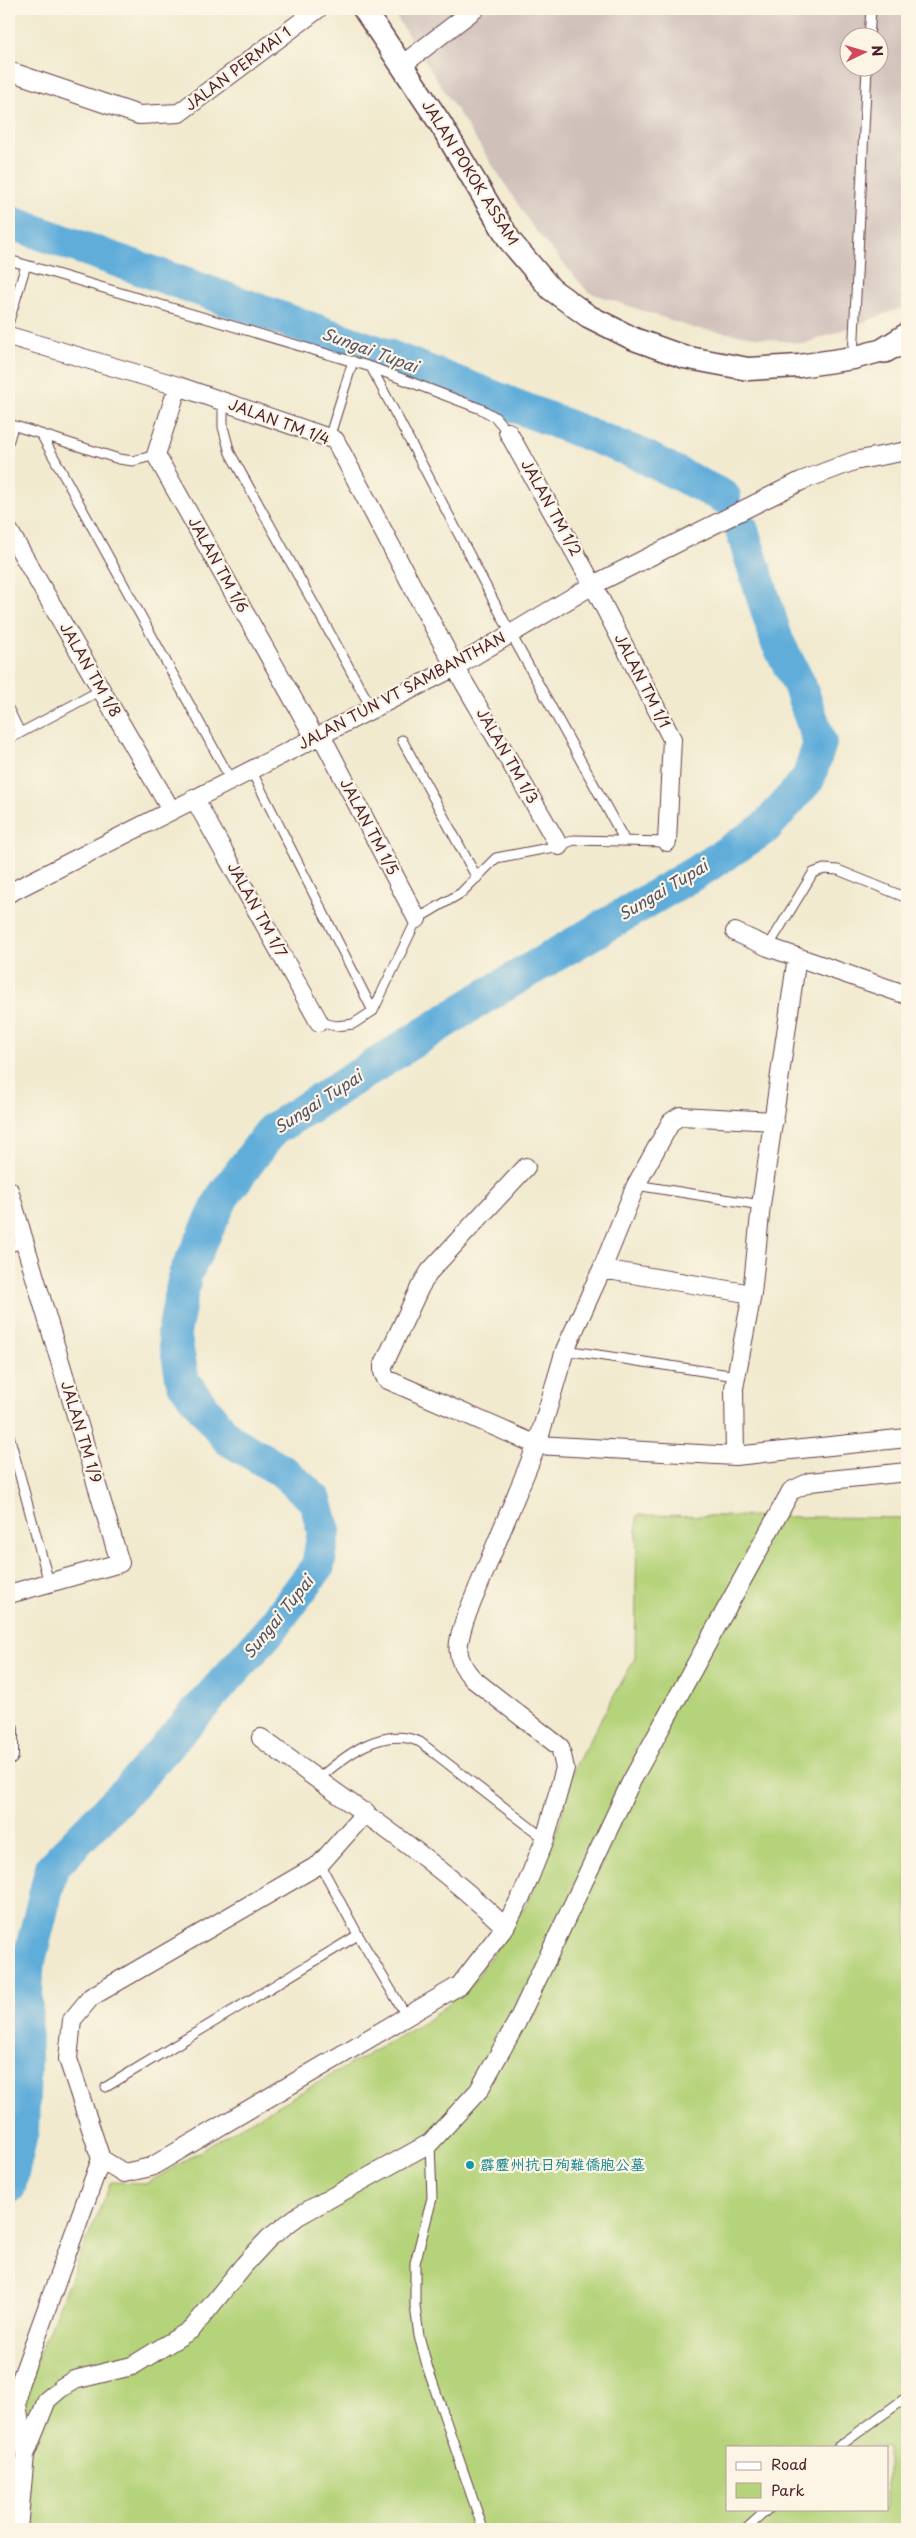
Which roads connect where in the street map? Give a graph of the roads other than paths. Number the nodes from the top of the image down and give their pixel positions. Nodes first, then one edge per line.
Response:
1 (318, 9) edge
2 (364, 9) edge
3 (475, 9) edge
4 (871, 9) edge
5 (870, 28) edge
6 (402, 65) junction
7 (9, 71) edge
8 (867, 78) edge
9 (9, 260) edge
10 (26, 265) junction
11 (9, 322) edge
12 (9, 336) edge
13 (907, 336) edge
14 (896, 346) edge
15 (853, 358) junction
16 (353, 362) junction
17 (371, 367) junction
18 (178, 386) junction
19 (223, 402) junction
20 (11, 425) edge
21 (508, 432) joint
22 (41, 434) junction
23 (329, 438) junction
24 (9, 440) edge
25 (907, 451) edge
26 (156, 455) junction
27 (9, 531) edge
28 (593, 585) junction
29 (511, 634) junction
30 (455, 667) junction
31 (101, 690) junction
32 (372, 709) junction
33 (9, 710) edge
34 (20, 733) junction
35 (318, 736) junction
36 (9, 739) edge
37 (402, 740) dead end
38 (251, 770) junction
39 (231, 780) junction
40 (194, 798) junction
41 (171, 810) junction
42 (625, 841) junction
43 (667, 842) joint
44 (559, 846) junction
45 (477, 878) junction
46 (10, 890) edge
47 (907, 898) edge
48 (418, 920) junction
49 (735, 932) dead end
50 (768, 947) junction
51 (797, 957) junction
52 (907, 995) edge
53 (372, 1010) junction
54 (319, 1022) joint
55 (774, 1120) junction
56 (526, 1167) dead end
57 (636, 1185) junction
58 (9, 1190) edge
59 (762, 1205) junction
60 (17, 1245) edge
61 (602, 1269) junction
62 (752, 1294) junction
63 (565, 1350) junction
64 (736, 1376) junction
65 (9, 1436) edge
66 (907, 1438) edge
67 (537, 1445) junction
68 (735, 1456) junction
69 (907, 1472) edge
70 (49, 1583) junction
71 (9, 1594) edge
72 (9, 1730) edge
73 (262, 1738) dead end
74 (9, 1756) edge
75 (318, 1779) junction
76 (366, 1812) junction
77 (544, 1839) junction
78 (320, 1864) junction
79 (505, 1927) junction
80 (358, 1935) junction
81 (407, 2018) junction
82 (106, 2087) dead end
83 (430, 2143) junction
84 (101, 2159) junction
85 (907, 2397) edge
86 (839, 2446) edge
87 (25, 2455) junction
88 (767, 2510) edge
89 (18, 2529) edge
90 (483, 2529) edge
91 (746, 2529) edge

1 - 7 street, JALAN PERMAI 1
2 - 6 street, JALAN POKOK ASSAM
3 - 6 street
4 - 5 lane
6 - 15 street, JALAN POKOK ASSAM
8 - 15 lane
9 - 10 lane
10 - 11 lane
10 - 16 lane
12 - 18 street, JALAN TM 1/4
13 - 14 main road
14 - 15 street, JALAN POKOK ASSAM
16 - 17 lane
16 - 23 lane
17 - 21 lane
17 - 29 lane
18 - 19 street, JALAN TM 1/4
18 - 26 street
19 - 23 street, JALAN TM 1/4
19 - 32 lane
20 - 22 lane
20 - 24 lane
21 - 28 street, JALAN TM 1/2
22 - 26 lane
22 - 39 lane
23 - 30 street, JALAN TM 1/4
25 - 28 street, JALAN TUN VT SAMBANTHAN
26 - 35 street, JALAN TM 1/6
27 - 31 street, JALAN TM 1/8
28 - 29 street, JALAN TUN VT SAMBANTHAN
28 - 43 street, JALAN TM 1/1
29 - 30 street, JALAN TUN VT SAMBANTHAN
29 - 42 lane
30 - 32 street, JALAN TUN VT SAMBANTHAN
30 - 44 street, JALAN TM 1/3
31 - 34 lane
31 - 41 street, JALAN TM 1/8
32 - 35 street, JALAN TUN VT SAMBANTHAN
33 - 34 lane
34 - 36 lane
35 - 38 street, JALAN TUN VT SAMBANTHAN
35 - 48 street, JALAN TM 1/5
37 - 45 lane
38 - 39 street, JALAN TUN VT SAMBANTHAN
38 - 53 lane
39 - 40 street, JALAN TUN VT SAMBANTHAN
40 - 41 street, JALAN TUN VT SAMBANTHAN
40 - 54 street, JALAN TM 1/7
41 - 46 street, JALAN TUN VT SAMBANTHAN
42 - 43 lane
42 - 44 lane
44 - 45 lane
45 - 48 lane
47 - 50 lane
48 - 53 lane
49 - 50 street
50 - 51 street
51 - 52 street
51 - 55 street
53 - 54 lane
55 - 57 street
55 - 59 street
56 - 67 street
57 - 59 lane
57 - 61 street
58 - 60 street, JALAN TM 1/9
59 - 62 street
60 - 70 street, JALAN TM 1/9
61 - 62 street
61 - 63 street
62 - 64 street
63 - 64 lane
63 - 67 street
64 - 68 street
65 - 70 lane
66 - 68 street
67 - 68 street
67 - 77 street
69 - 83 street
70 - 71 street, JALAN TM 1/9
72 - 74 street
73 - 75 street
75 - 76 street
75 - 77 lane
76 - 78 street
76 - 79 street
77 - 79 street
78 - 80 lane
78 - 84 street
79 - 81 street
80 - 81 lane
80 - 82 lane
81 - 84 street
83 - 87 street
83 - 90 lane
84 - 87 street
85 - 86 lane
87 - 89 street
88 - 91 lane

